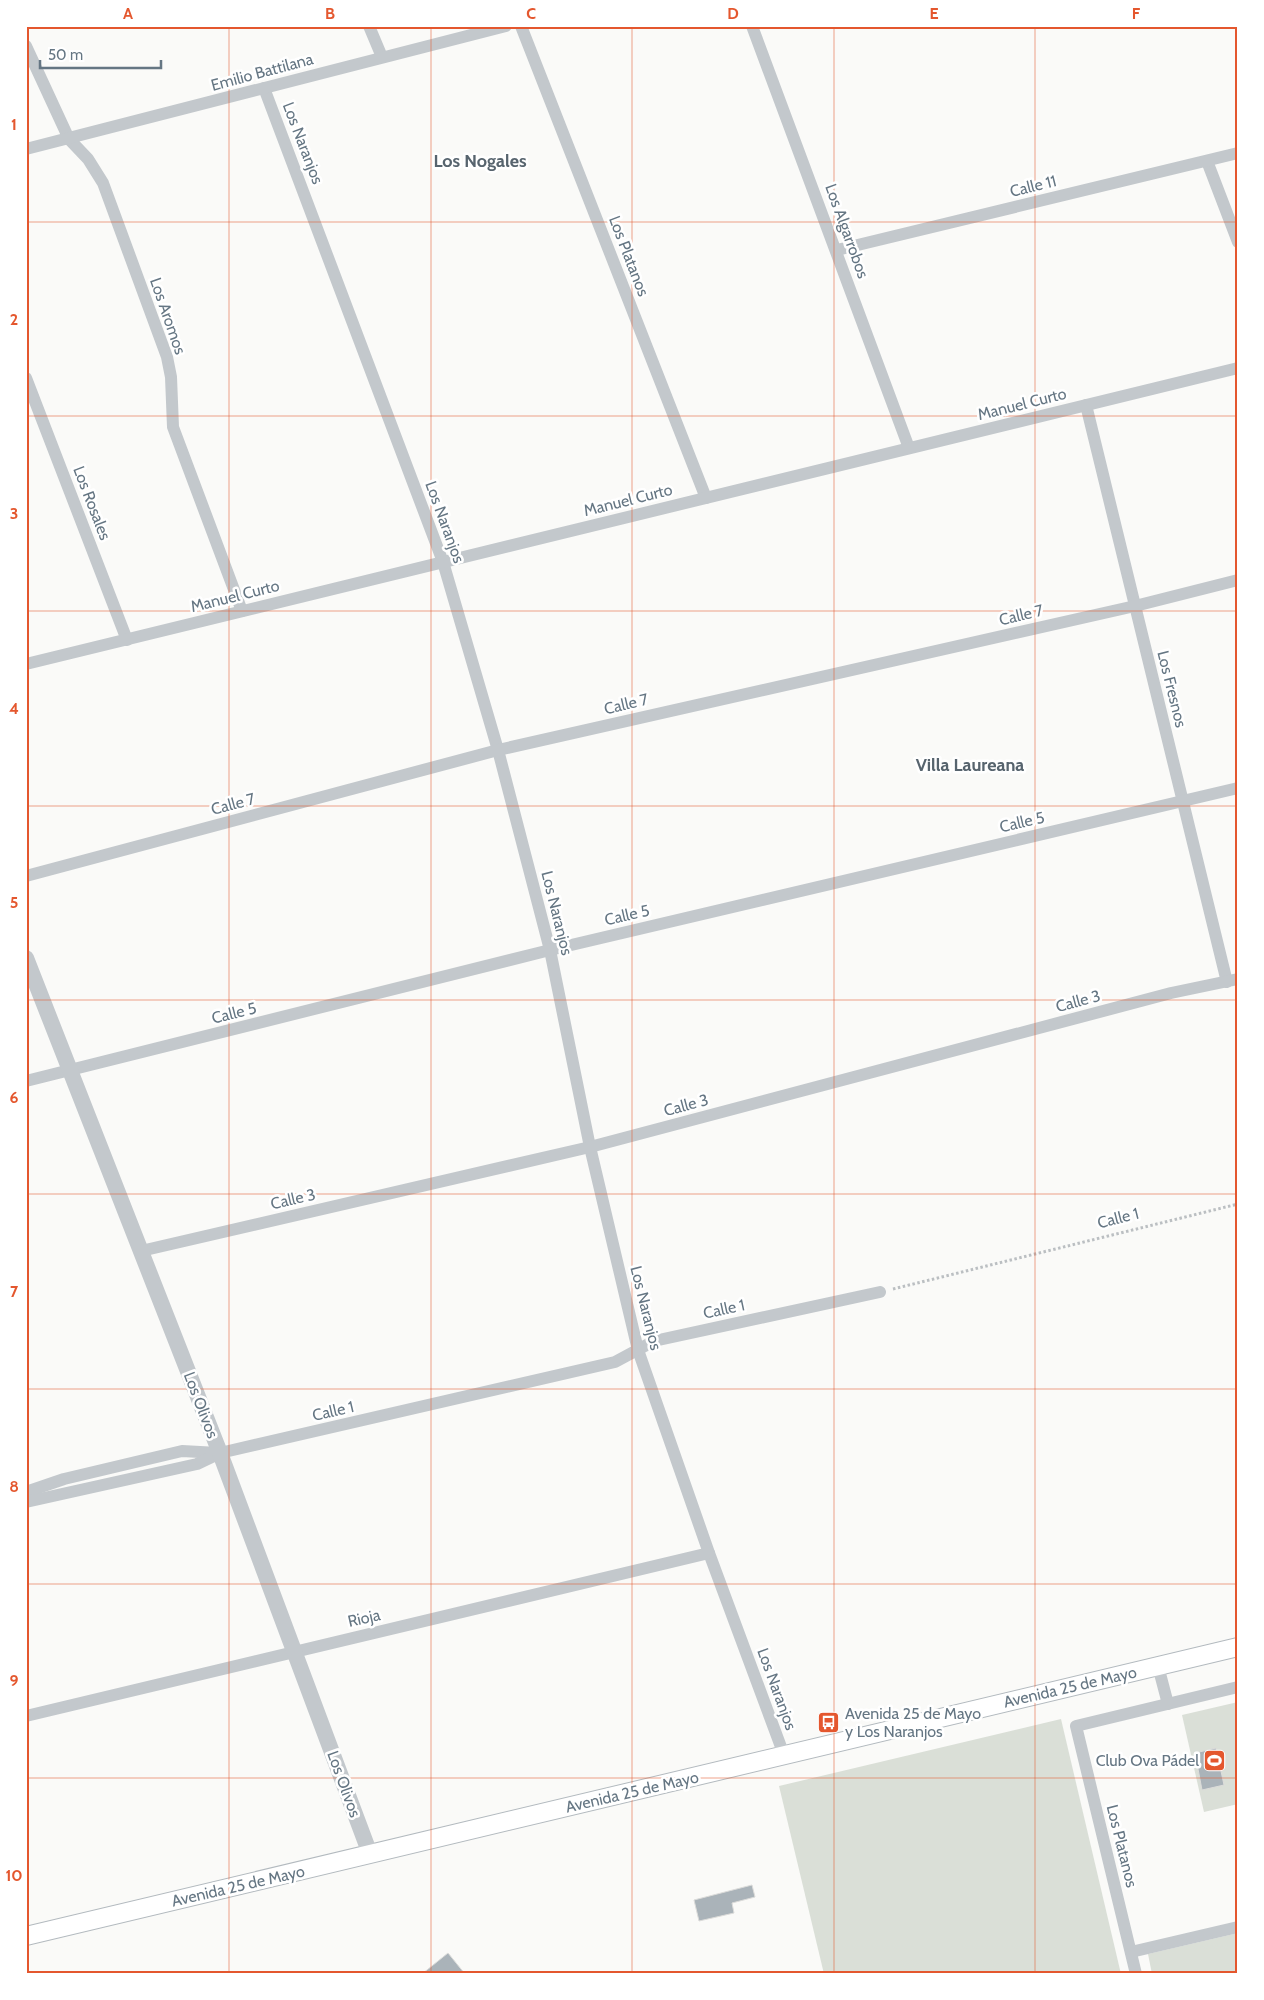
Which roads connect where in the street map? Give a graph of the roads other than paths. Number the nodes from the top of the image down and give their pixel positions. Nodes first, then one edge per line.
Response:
1 (370, 26) edge
2 (506, 26) edge
3 (521, 26) edge
4 (752, 26) edge
5 (26, 46) edge
6 (382, 57) junction
7 (264, 88) junction
8 (69, 139) junction
9 (26, 149) edge
10 (1238, 153) edge
11 (1207, 161) junction
12 (1238, 242) edge
13 (836, 250) junction
14 (1238, 368) edge
15 (26, 378) edge
16 (1086, 405) junction
17 (909, 448) junction
18 (706, 498) junction
19 (443, 562) junction
20 (1238, 580) edge
21 (1135, 606) junction
22 (242, 612) junction
23 (127, 640) junction
24 (26, 664) edge
25 (498, 750) junction
26 (1238, 788) edge
27 (1183, 801) junction
28 (26, 876) edge
29 (550, 950) junction
30 (26, 958) edge
31 (1232, 980) edge
32 (70, 1071) junction
33 (26, 1081) edge
34 (590, 1147) junction
35 (141, 1251) junction
36 (880, 1292) road end
37 (638, 1350) junction
38 (220, 1454) junction
39 (26, 1499) edge
40 (708, 1552) junction
41 (1238, 1647) edge
42 (295, 1651) junction
43 (1158, 1666) junction
44 (1238, 1687) edge
45 (1168, 1704) junction
46 (26, 1716) edge
47 (784, 1755) junction
48 (370, 1854) junction
49 (1238, 1927) edge
50 (26, 1936) edge
51 (1131, 1952) junction
52 (1136, 1974) edge

1 - 6 street
2 - 6 street, Emilio Battilana
3 - 18 street, Los Platanos
4 - 13 street, Los Algarrobos
5 - 8 street, Los Aromos
6 - 7 street, Emilio Battilana
7 - 8 street, Emilio Battilana
7 - 19 street, Los Naranjos
8 - 9 street, Emilio Battilana
8 - 22 street, Los Aromos
10 - 11 street, Calle 11
11 - 12 street
11 - 13 street, Calle 11
13 - 17 street, Los Algarrobos
14 - 16 street, Manuel Curto
15 - 23 street, Los Rosales
16 - 17 street, Manuel Curto
16 - 21 street, Los Fresnos
17 - 18 street, Manuel Curto
18 - 19 street, Manuel Curto
19 - 22 street, Manuel Curto
19 - 25 street, Los Naranjos
20 - 21 street, Calle 7
21 - 25 street, Calle 7
21 - 27 street, Los Fresnos
22 - 23 street, Manuel Curto
23 - 24 street, Manuel Curto
25 - 28 street, Calle 7
25 - 29 street, Los Naranjos
26 - 27 street, Calle 5
27 - 29 street, Calle 5
27 - 31 street, Los Fresnos
29 - 32 street, Calle 5
29 - 34 street, Los Naranjos
30 - 32 street, Los Olivos
31 - 34 street, Calle 3
32 - 33 street, Calle 5
32 - 35 street, Los Olivos
34 - 35 street, Calle 3
34 - 37 street, Los Naranjos
35 - 38 street, Los Olivos
36 - 37 street, Calle 1
37 - 38 street, Calle 1
37 - 40 street, Los Naranjos
38 - 39 street, Calle 1
38 - 42 street, Los Olivos
40 - 42 street, Rioja
40 - 47 street, Los Naranjos
41 - 43 main road, Avenida 25 de Mayo
42 - 46 street, Rioja
42 - 48 street, Los Olivos
43 - 45 street
43 - 47 main road, Avenida 25 de Mayo
44 - 45 street
45 - 51 street, Los Platanos
47 - 48 main road, Avenida 25 de Mayo
48 - 50 main road, Avenida 25 de Mayo
49 - 51 street
51 - 52 street, Los Platanos

